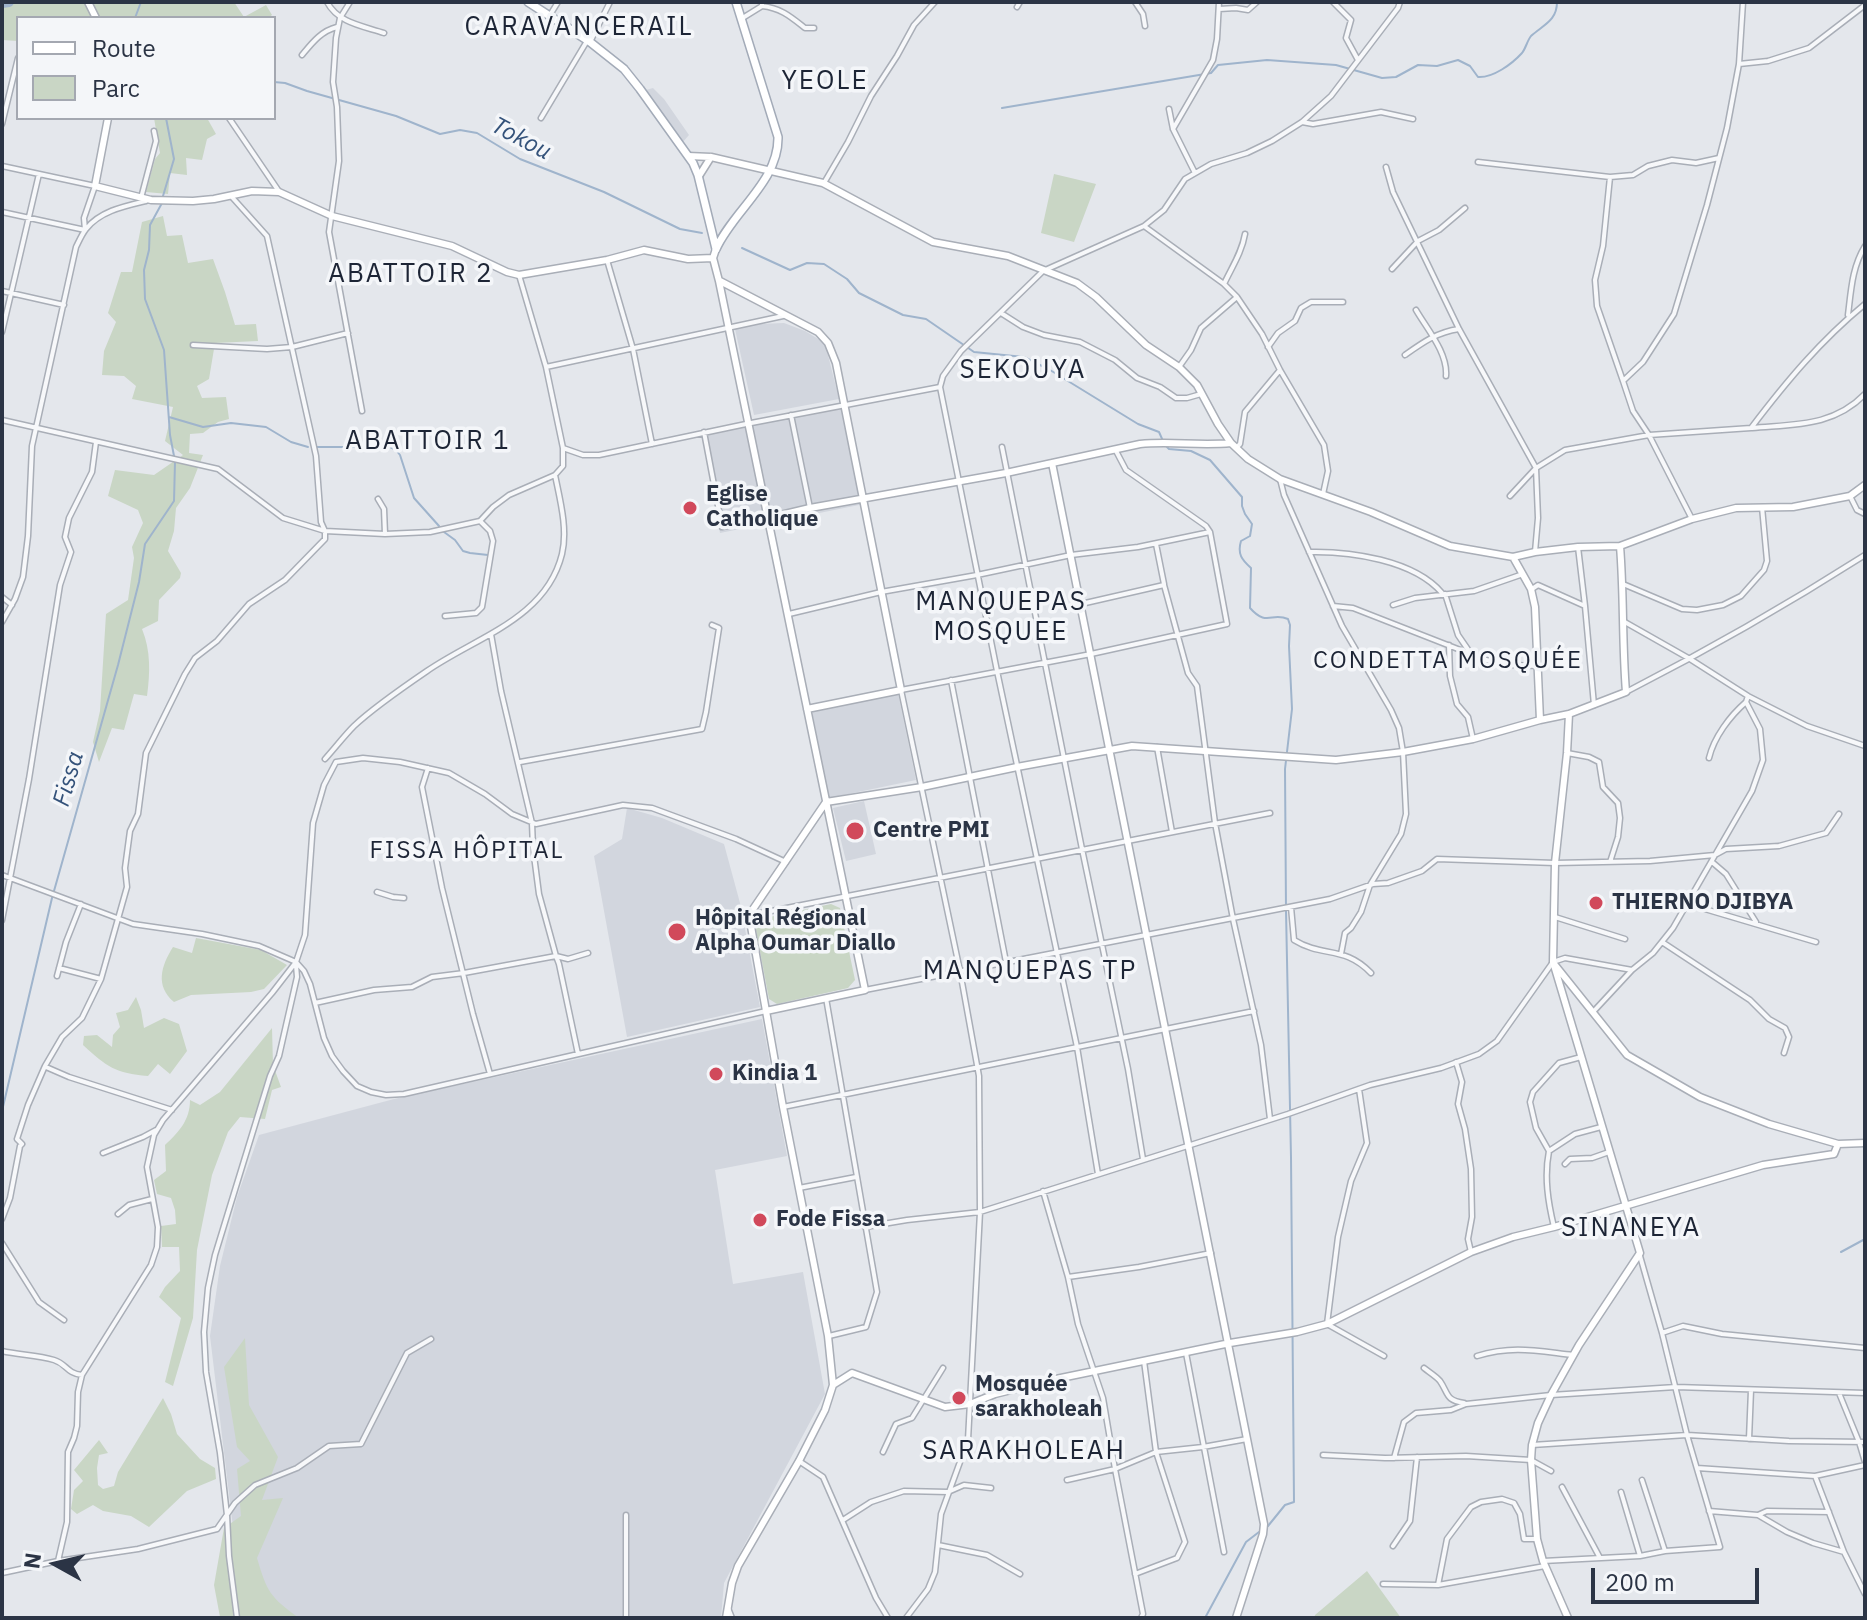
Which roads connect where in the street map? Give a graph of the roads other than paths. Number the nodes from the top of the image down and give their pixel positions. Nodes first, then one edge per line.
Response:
1 (327, 2) edge
2 (350, 2) edge
3 (528, 2) edge
4 (558, 2) edge
5 (600, 2) edge
6 (736, 2) edge
7 (935, 2) edge
8 (1135, 2) edge
9 (1219, 2) edge
10 (1257, 2) edge
11 (1333, 2) edge
12 (1743, 2) edge
13 (610, 4) edge
14 (762, 4) edge
15 (1400, 4) edge
16 (1865, 5) edge
17 (1219, 9) junction
18 (550, 15) junction
19 (340, 18) junction
20 (741, 19) junction
21 (1145, 26) dead end
22 (338, 27) junction
23 (814, 28) dead end
24 (384, 33) dead end
25 (589, 41) junction
26 (302, 55) dead end
27 (1358, 60) junction
28 (1739, 64) junction
29 (16, 66) edge
30 (1169, 109) dead end
31 (541, 118) dead end
32 (1413, 119) dead end
33 (108, 120) edge
34 (230, 120) edge
35 (1302, 122) junction
36 (2, 124) edge
37 (1173, 129) junction
38 (154, 131) dead end
39 (711, 157) junction
40 (1719, 158) junction
41 (691, 160) junction
42 (1478, 162) dead end
43 (2, 166) edge
44 (1386, 167) dead end
45 (769, 172) junction
46 (1195, 173) junction
47 (39, 174) junction
48 (699, 176) junction
49 (1610, 177) junction
50 (823, 183) junction
51 (95, 186) junction
52 (279, 192) junction
53 (231, 196) junction
54 (141, 198) junction
55 (151, 200) junction
56 (1465, 208) dead end
57 (2, 212) edge
58 (332, 216) junction
59 (29, 217) junction
60 (1144, 226) junction
61 (85, 230) junction
62 (1245, 234) dead end
63 (1418, 241) junction
64 (1865, 246) edge
65 (716, 249) junction
66 (713, 258) junction
67 (607, 260) junction
68 (1392, 269) dead end
69 (1043, 271) junction
70 (519, 275) junction
71 (719, 281) junction
72 (1224, 284) junction
73 (2, 291) edge
74 (11, 293) junction
75 (1237, 297) junction
76 (1343, 302) dead end
77 (1865, 304) edge
78 (64, 305) junction
79 (1416, 310) dead end
80 (1001, 313) junction
81 (785, 315) junction
82 (1848, 318) junction
83 (728, 328) junction
84 (1459, 329) junction
85 (2, 332) edge
86 (348, 333) junction
87 (1431, 337) junction
88 (193, 345) dead end
89 (292, 347) junction
90 (1268, 347) junction
91 (633, 349) junction
92 (1405, 355) dead end
93 (546, 367) junction
94 (1179, 367) junction
95 (1280, 370) junction
96 (1446, 376) dead end
97 (1623, 381) junction
98 (940, 387) junction
99 (1201, 394) junction
100 (1865, 394) edge
101 (844, 405) junction
102 (362, 411) dead end
103 (791, 415) junction
104 (2, 420) edge
105 (748, 423) junction
106 (36, 428) junction
107 (1751, 428) junction
108 (704, 432) junction
109 (1649, 435) junction
110 (96, 442) junction
111 (652, 444) junction
112 (1233, 446) junction
113 (1002, 447) dead end
114 (563, 448) junction
115 (1115, 449) junction
116 (1052, 463) junction
117 (1536, 468) junction
118 (1006, 473) junction
119 (555, 475) junction
120 (1280, 479) junction
121 (958, 482) junction
122 (1865, 485) edge
123 (1323, 494) junction
124 (1510, 496) dead end
125 (1850, 496) junction
126 (378, 499) dead end
127 (863, 499) junction
128 (1762, 507) junction
129 (810, 508) junction
130 (1865, 514) edge
131 (768, 518) junction
132 (1692, 519) junction
133 (480, 521) junction
134 (325, 531) junction
135 (1210, 532) junction
136 (385, 534) junction
137 (1156, 544) junction
138 (1620, 546) junction
139 (1578, 547) junction
140 (1309, 552) junction
141 (1535, 552) junction
142 (1071, 555) junction
143 (1865, 555) edge
144 (1513, 557) junction
145 (1024, 565) junction
146 (1523, 574) junction
147 (977, 575) junction
148 (1623, 584) junction
149 (1164, 585) junction
150 (1531, 589) junction
151 (881, 592) junction
152 (1443, 593) junction
153 (2, 597) edge
154 (1081, 604) junction
155 (12, 605) junction
156 (1393, 605) dead end
157 (1333, 606) junction
158 (1585, 606) junction
159 (788, 614) junction
160 (445, 616) dead end
161 (1622, 621) junction
162 (2, 622) edge
163 (712, 625) dead end
164 (491, 634) junction
165 (1178, 635) junction
166 (1449, 645) junction
167 (1470, 653) junction
168 (1091, 654) junction
169 (1690, 659) junction
170 (1044, 662) junction
171 (1537, 666) junction
172 (997, 671) junction
173 (951, 680) junction
174 (901, 690) junction
175 (1626, 692) junction
176 (1747, 699) junction
177 (1594, 705) junction
178 (807, 709) junction
179 (1569, 714) junction
180 (1540, 720) junction
181 (1473, 739) junction
182 (1865, 746) edge
183 (1157, 747) junction
184 (1110, 749) junction
185 (1204, 750) junction
186 (1403, 752) junction
187 (1567, 753) junction
188 (1063, 758) junction
189 (1709, 758) dead end
190 (325, 759) dead end
191 (520, 762) junction
192 (1017, 767) junction
193 (428, 768) junction
194 (970, 776) junction
195 (922, 787) junction
196 (826, 802) junction
197 (1270, 813) dead end
198 (1839, 814) dead end
199 (532, 823) junction
200 (1215, 823) junction
201 (1172, 832) junction
202 (1128, 840) junction
203 (1082, 849) junction
204 (1715, 855) junction
205 (1037, 858) junction
206 (786, 862) junction
207 (1610, 862) junction
208 (1712, 862) junction
209 (1555, 863) junction
210 (988, 868) junction
211 (2, 875) edge
212 (9, 877) junction
213 (940, 877) junction
214 (1370, 885) junction
215 (377, 892) dead end
216 (845, 896) junction
217 (404, 898) dead end
218 (81, 904) junction
219 (1688, 904) junction
220 (1287, 908) junction
221 (749, 915) junction
222 (1553, 916) junction
223 (119, 919) junction
224 (1233, 919) junction
225 (2, 920) edge
226 (1757, 924) junction
227 (1147, 935) junction
228 (1625, 939) dead end
229 (1662, 942) junction
230 (1816, 942) dead end
231 (1101, 944) junction
232 (1057, 952) junction
233 (588, 953) dead end
234 (1341, 954) junction
235 (556, 956) junction
236 (296, 962) junction
237 (1006, 962) junction
238 (1553, 962) junction
239 (59, 968) junction
240 (1632, 970) junction
241 (960, 971) junction
242 (464, 973) junction
243 (1371, 973) dead end
244 (57, 976) dead end
245 (101, 979) junction
246 (865, 990) junction
247 (826, 998) junction
248 (315, 1003) junction
249 (766, 1011) junction
250 (1254, 1011) junction
251 (1593, 1012) junction
252 (1166, 1028) junction
253 (1120, 1038) junction
254 (1077, 1047) junction
255 (1784, 1053) dead end
256 (578, 1054) junction
257 (1581, 1057) junction
258 (1456, 1062) junction
259 (45, 1066) junction
260 (978, 1067) junction
261 (490, 1074) junction
262 (1359, 1089) junction
263 (844, 1094) junction
264 (783, 1107) junction
265 (172, 1110) junction
266 (1270, 1119) junction
267 (1601, 1127) junction
268 (158, 1128) junction
269 (1865, 1143) edge
270 (1189, 1144) junction
271 (1838, 1144) junction
272 (1549, 1151) junction
273 (1609, 1152) junction
274 (103, 1153) dead end
275 (1143, 1160) junction
276 (1565, 1164) dead end
277 (1098, 1174) junction
278 (856, 1177) junction
279 (799, 1188) junction
280 (1043, 1191) junction
281 (153, 1199) junction
282 (1624, 1205) junction
283 (980, 1212) junction
284 (118, 1214) dead end
285 (2, 1219) edge
286 (865, 1227) junction
287 (1554, 1227) junction
288 (2, 1243) edge
289 (1471, 1252) junction
290 (1211, 1253) junction
291 (1640, 1253) junction
292 (1068, 1277) junction
293 (64, 1320) dead end
294 (1327, 1324) junction
295 (1662, 1333) junction
296 (828, 1336) junction
297 (431, 1339) dead end
298 (1230, 1343) junction
299 (1865, 1348) edge
300 (2, 1351) edge
301 (1186, 1353) junction
302 (1573, 1355) junction
303 (1384, 1356) dead end
304 (1477, 1356) dead end
305 (1144, 1361) junction
306 (943, 1368) dead end
307 (1424, 1368) dead end
308 (1094, 1371) junction
309 (82, 1375) junction
310 (833, 1385) junction
311 (1676, 1387) junction
312 (1751, 1389) junction
313 (1838, 1392) junction
314 (1865, 1393) edge
315 (1551, 1395) junction
316 (925, 1399) junction
317 (970, 1404) junction
318 (1466, 1404) junction
319 (1687, 1435) junction
320 (1249, 1438) junction
321 (1749, 1439) junction
322 (1862, 1442) edge
323 (1532, 1445) junction
324 (1203, 1447) junction
325 (883, 1452) dead end
326 (1156, 1452) junction
327 (1323, 1455) dead end
328 (1417, 1457) junction
329 (1394, 1458) junction
330 (1531, 1460) junction
331 (799, 1461) junction
332 (1865, 1464) edge
333 (1697, 1468) junction
334 (1115, 1469) junction
335 (1551, 1471) dead end
336 (1815, 1476) junction
337 (1067, 1480) dead end
338 (1642, 1480) dead end
339 (1562, 1487) dead end
340 (991, 1488) dead end
341 (948, 1492) junction
342 (1621, 1492) dead end
343 (1709, 1511) junction
344 (1829, 1512) junction
345 (227, 1515) junction
346 (626, 1515) dead end
347 (1758, 1515) junction
348 (843, 1520) junction
349 (1537, 1539) junction
350 (938, 1545) junction
351 (1393, 1546) dead end
352 (1665, 1551) junction
353 (1224, 1552) dead end
354 (1844, 1552) junction
355 (1640, 1556) junction
356 (1600, 1558) junction
357 (58, 1561) junction
358 (1544, 1564) junction
359 (2, 1573) edge
360 (1020, 1574) dead end
361 (1135, 1574) junction
362 (1383, 1584) dead end
363 (1438, 1585) junction
364 (1864, 1590) edge
365 (727, 1606) junction
366 (237, 1618) edge
367 (626, 1618) edge
368 (726, 1618) edge
369 (732, 1618) edge
370 (888, 1618) edge
371 (906, 1618) edge
372 (1141, 1618) edge
373 (1236, 1618) edge
374 (1568, 1618) edge

1 - 19 street
2 - 19 street
3 - 18 main road
4 - 18 street
5 - 13 street
6 - 20 main road
7 - 50 street
8 - 21 street
9 - 17 street
10 - 17 street
11 - 27 street
12 - 28 street
13 - 25 street
14 - 20 street
14 - 23 street
15 - 27 street
16 - 28 street
17 - 37 street
18 - 25 main road
19 - 22 street
19 - 24 street
20 - 45 main road
22 - 26 street
22 - 58 street
25 - 31 street
25 - 41 main road
27 - 35 street
28 - 40 street
29 - 36 street
30 - 37 street
32 - 35 street
33 - 51 street
34 - 52 street
35 - 46 street
37 - 46 street
38 - 54 street
39 - 41 street
39 - 45 street
39 - 48 street
40 - 49 street
40 - 97 street
41 - 48 main road
42 - 49 street
43 - 47 street
44 - 63 street
45 - 50 street
45 - 65 main road
46 - 60 street
47 - 51 street
47 - 59 street
48 - 65 main road
49 - 97 street
50 - 69 street
51 - 54 street
51 - 61 street
52 - 53 street
52 - 58 street
53 - 55 street
53 - 89 street
54 - 55 street
55 - 61 street
56 - 63 street
57 - 59 street
58 - 70 street
58 - 86 street
59 - 61 street
59 - 74 street
60 - 69 street
60 - 72 street
61 - 78 street
62 - 72 street
63 - 68 street
63 - 84 street
64 - 82 street
65 - 66 street
66 - 67 street
66 - 71 street
67 - 70 street
67 - 91 street
69 - 80 street
69 - 94 street
70 - 93 street
71 - 81 street
71 - 83 street
72 - 75 street
73 - 74 street
74 - 78 street
74 - 85 street
75 - 90 street
75 - 94 street
76 - 90 street
77 - 82 street
78 - 106 street
79 - 87 street
80 - 98 street
80 - 99 street
81 - 83 street
81 - 101 street
82 - 107 street
83 - 91 street
83 - 105 street
84 - 87 street
84 - 117 street
86 - 89 street
86 - 102 street
87 - 92 street
87 - 96 street
88 - 89 street
89 - 134 street
90 - 95 street
91 - 93 street
91 - 111 street
93 - 114 street
94 - 99 street
95 - 112 street
95 - 123 street
97 - 109 street
98 - 101 street
98 - 121 street
99 - 112 street
100 - 107 street
101 - 103 street
101 - 127 street
103 - 105 street
103 - 129 street
104 - 106 street
105 - 108 street
105 - 131 street
106 - 110 street
106 - 155 street
107 - 109 street
108 - 111 street
108 - 131 street
109 - 117 street
109 - 132 street
110 - 134 street
110 - 212 street
111 - 114 street
112 - 115 street
112 - 120 street
113 - 118 street
114 - 119 street
115 - 116 street
115 - 135 street
116 - 118 street
116 - 142 street
117 - 124 street
117 - 141 street
118 - 121 street
118 - 145 street
119 - 133 street
119 - 164 street
120 - 123 street
120 - 140 street
121 - 127 street
121 - 147 street
122 - 125 street
123 - 144 street
125 - 128 street
125 - 130 street
126 - 136 street
127 - 129 street
127 - 151 street
128 - 132 street
128 - 148 street
129 - 131 street
131 - 159 street
132 - 138 street
133 - 136 street
133 - 160 street
134 - 136 street
134 - 223 street
135 - 137 street
135 - 165 street
137 - 142 street
137 - 149 street
138 - 139 street
138 - 148 street
139 - 141 street
139 - 158 street
140 - 152 street
140 - 157 street
141 - 144 street
142 - 145 street
142 - 154 street
143 - 169 street
144 - 146 street
145 - 147 street
145 - 170 street
146 - 150 street
146 - 152 street
147 - 151 street
147 - 172 street
148 - 161 street
149 - 154 street
149 - 165 street
150 - 158 street
150 - 171 street
151 - 159 street
151 - 174 street
152 - 156 street
152 - 167 street
153 - 155 street
154 - 168 street
155 - 162 street
157 - 166 street
157 - 186 street
158 - 177 street
159 - 178 street
161 - 169 street
161 - 175 street
163 - 191 street
164 - 190 street
164 - 191 street
165 - 168 street
165 - 185 street
166 - 167 street
166 - 181 street
167 - 171 street
168 - 170 street
168 - 184 street
169 - 175 street
169 - 176 street
170 - 172 street
170 - 188 street
171 - 180 street
172 - 173 street
172 - 192 street
173 - 174 street
173 - 194 street
174 - 178 street
174 - 195 street
175 - 177 street
176 - 182 street
176 - 189 street
176 - 204 street
177 - 179 street
178 - 196 street
179 - 180 street
179 - 187 street
180 - 181 street
181 - 186 street
183 - 184 street
183 - 185 street
183 - 201 street
184 - 188 street
184 - 202 street
185 - 186 street
185 - 200 street
186 - 214 street
187 - 207 street
187 - 209 street
188 - 192 street
188 - 203 street
191 - 199 street
192 - 194 street
192 - 205 street
193 - 199 street
193 - 236 street
193 - 242 street
194 - 195 street
194 - 210 street
195 - 196 street
195 - 213 street
196 - 206 street
196 - 216 street
197 - 200 street
198 - 204 street
199 - 206 street
199 - 235 street
200 - 201 street
200 - 224 street
201 - 202 street
202 - 203 street
202 - 227 street
203 - 205 street
203 - 231 street
204 - 207 street
204 - 208 street
205 - 210 street
205 - 232 street
206 - 221 street
207 - 209 street
208 - 219 street
208 - 226 street
209 - 214 street
209 - 222 street
210 - 213 street
210 - 237 street
211 - 212 street
212 - 218 street
212 - 225 street
213 - 216 street
213 - 241 street
214 - 220 street
214 - 234 street
215 - 217 street
216 - 221 street
216 - 246 street
218 - 223 street
218 - 239 street
219 - 226 street
219 - 229 street
220 - 224 street
220 - 234 street
221 - 249 street
222 - 228 street
222 - 238 street
223 - 236 street
223 - 245 street
224 - 227 street
224 - 250 street
226 - 230 street
227 - 231 street
227 - 252 street
229 - 240 street
229 - 255 street
231 - 232 street
231 - 253 street
232 - 237 street
232 - 254 street
233 - 235 street
234 - 243 street
235 - 242 street
235 - 256 street
236 - 248 street
236 - 265 street
236 - 345 street
237 - 241 street
238 - 240 street
238 - 251 street
238 - 257 street
238 - 258 street
239 - 244 street
239 - 245 street
240 - 251 street
241 - 246 street
241 - 260 street
242 - 248 street
242 - 261 street
245 - 259 street
246 - 247 street
247 - 249 street
247 - 263 street
248 - 261 street
249 - 256 street
249 - 264 street
250 - 252 street
250 - 266 street
251 - 271 street
252 - 253 street
252 - 270 street
253 - 254 street
253 - 275 street
254 - 260 street
254 - 277 street
256 - 261 street
257 - 267 street
257 - 272 street
258 - 262 street
258 - 289 street
259 - 265 street
259 - 285 street
260 - 263 street
260 - 283 street
262 - 266 street
262 - 294 street
263 - 264 street
263 - 278 street
264 - 279 street
265 - 268 street
266 - 270 street
267 - 272 street
267 - 273 street
268 - 274 street
268 - 281 street
269 - 271 street
270 - 275 street
270 - 290 street
271 - 282 street
272 - 287 street
273 - 276 street
273 - 282 street
275 - 277 street
277 - 280 street
278 - 279 street
278 - 286 street
279 - 296 street
280 - 283 street
280 - 292 street
281 - 284 street
281 - 309 street
282 - 287 street
282 - 291 street
283 - 286 street
283 - 317 street
286 - 296 street
287 - 289 street
288 - 293 street
289 - 294 street
290 - 292 street
290 - 298 street
291 - 295 street
291 - 302 street
292 - 308 street
294 - 298 street
294 - 303 street
295 - 299 street
295 - 311 street
296 - 310 street
297 - 345 street
298 - 301 street
298 - 320 street
300 - 309 street
301 - 305 street
301 - 324 street
302 - 304 street
302 - 315 street
305 - 308 street
305 - 326 street
306 - 316 street
307 - 318 street
308 - 317 street
308 - 334 street
309 - 357 street
310 - 316 street
310 - 331 street
311 - 312 street
311 - 315 street
311 - 319 street
312 - 313 street
312 - 321 street
313 - 314 street
313 - 322 street
315 - 318 street
315 - 323 street
316 - 317 street
316 - 325 street
317 - 341 street
318 - 329 street
319 - 321 street
319 - 323 street
319 - 333 street
320 - 324 street
320 - 373 street
321 - 322 street
322 - 332 street
323 - 330 street
324 - 326 street
324 - 353 street
326 - 334 street
326 - 361 street
327 - 329 street
328 - 329 street
328 - 330 street
328 - 351 street
330 - 335 street
330 - 349 street
331 - 348 street
331 - 365 street
332 - 336 street
333 - 336 street
333 - 343 street
334 - 337 street
334 - 361 street
336 - 344 street
338 - 352 street
339 - 356 street
340 - 341 street
341 - 348 street
341 - 350 street
342 - 355 street
343 - 347 street
343 - 352 street
344 - 347 street
344 - 354 street
345 - 357 street
345 - 366 street
346 - 367 street
347 - 354 street
348 - 370 street
349 - 358 street
349 - 363 street
350 - 360 street
350 - 371 street
352 - 355 street
354 - 364 street
355 - 356 street
356 - 358 street
357 - 359 street
358 - 363 street
358 - 374 street
361 - 372 street
362 - 363 street
365 - 368 street
365 - 369 street

